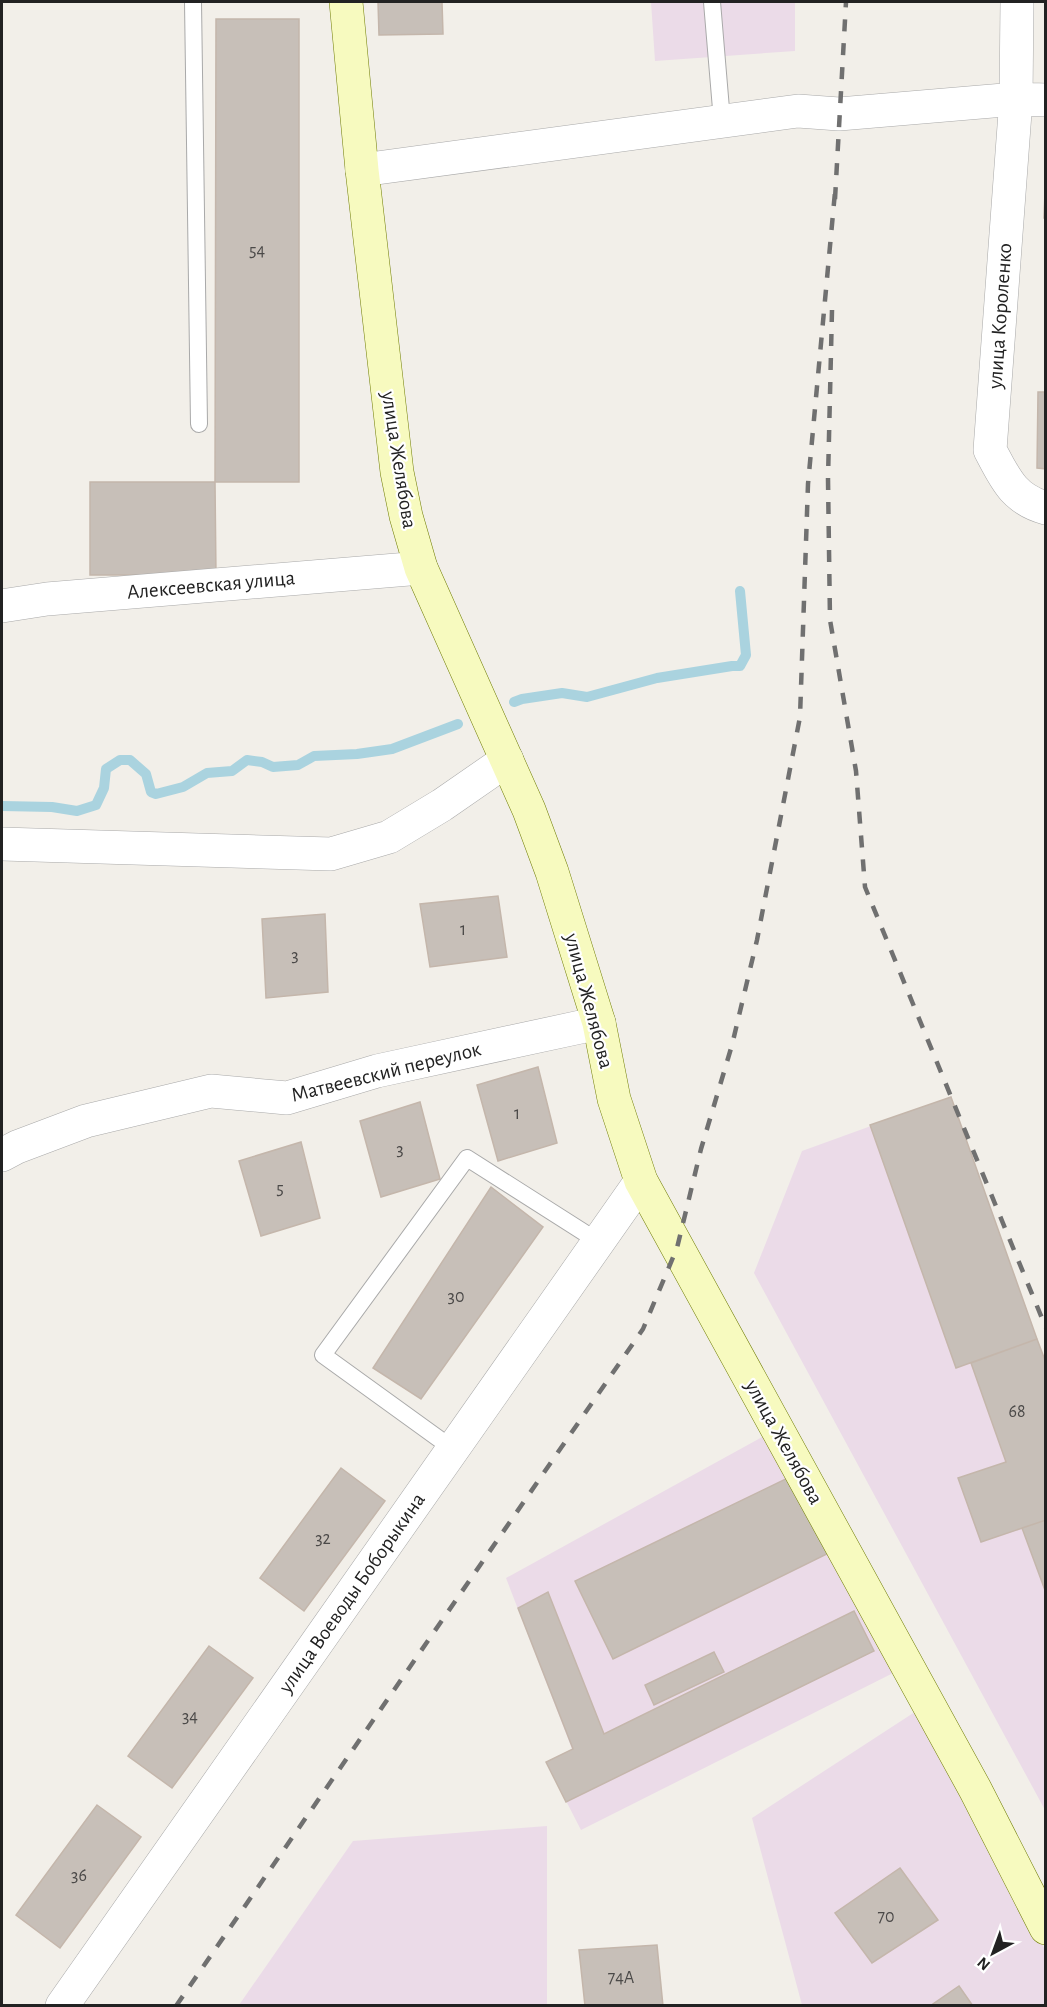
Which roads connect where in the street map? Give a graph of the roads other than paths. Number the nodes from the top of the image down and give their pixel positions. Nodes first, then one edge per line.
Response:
1 (194, 2) edge
2 (346, 2) edge
3 (712, 2) edge
4 (1017, 2) edge
5 (1031, 100) edge
6 (722, 121) junction
7 (362, 170) junction
8 (200, 424) dead end
9 (1046, 508) edge
10 (421, 568) junction
11 (2, 606) edge
12 (507, 760) junction
13 (2, 844) edge
14 (599, 1023) junction
15 (2, 1155) edge
16 (641, 1181) junction
17 (598, 1242) junction
18 (453, 1449) junction
19 (1046, 1928) edge
20 (62, 2006) edge

1 - 8 lane
2 - 7 main road, улица Желябова
3 - 6 lane
4 - 5 street
5 - 6 street
5 - 9 street, улица Короленко
6 - 7 street
7 - 10 main road, улица Желябова
10 - 11 street, Алексеевская улица
10 - 12 main road, улица Желябова
12 - 13 street
12 - 14 main road, улица Желябова
14 - 15 street, Матвеевский переулок
14 - 16 main road, улица Желябова
16 - 17 street, улица Воеводы Боборыкина
16 - 19 main road, улица Желябова
17 - 18 street, улица Воеводы Боборыкина
17 - 18 lane
18 - 20 street, улица Воеводы Боборыкина

